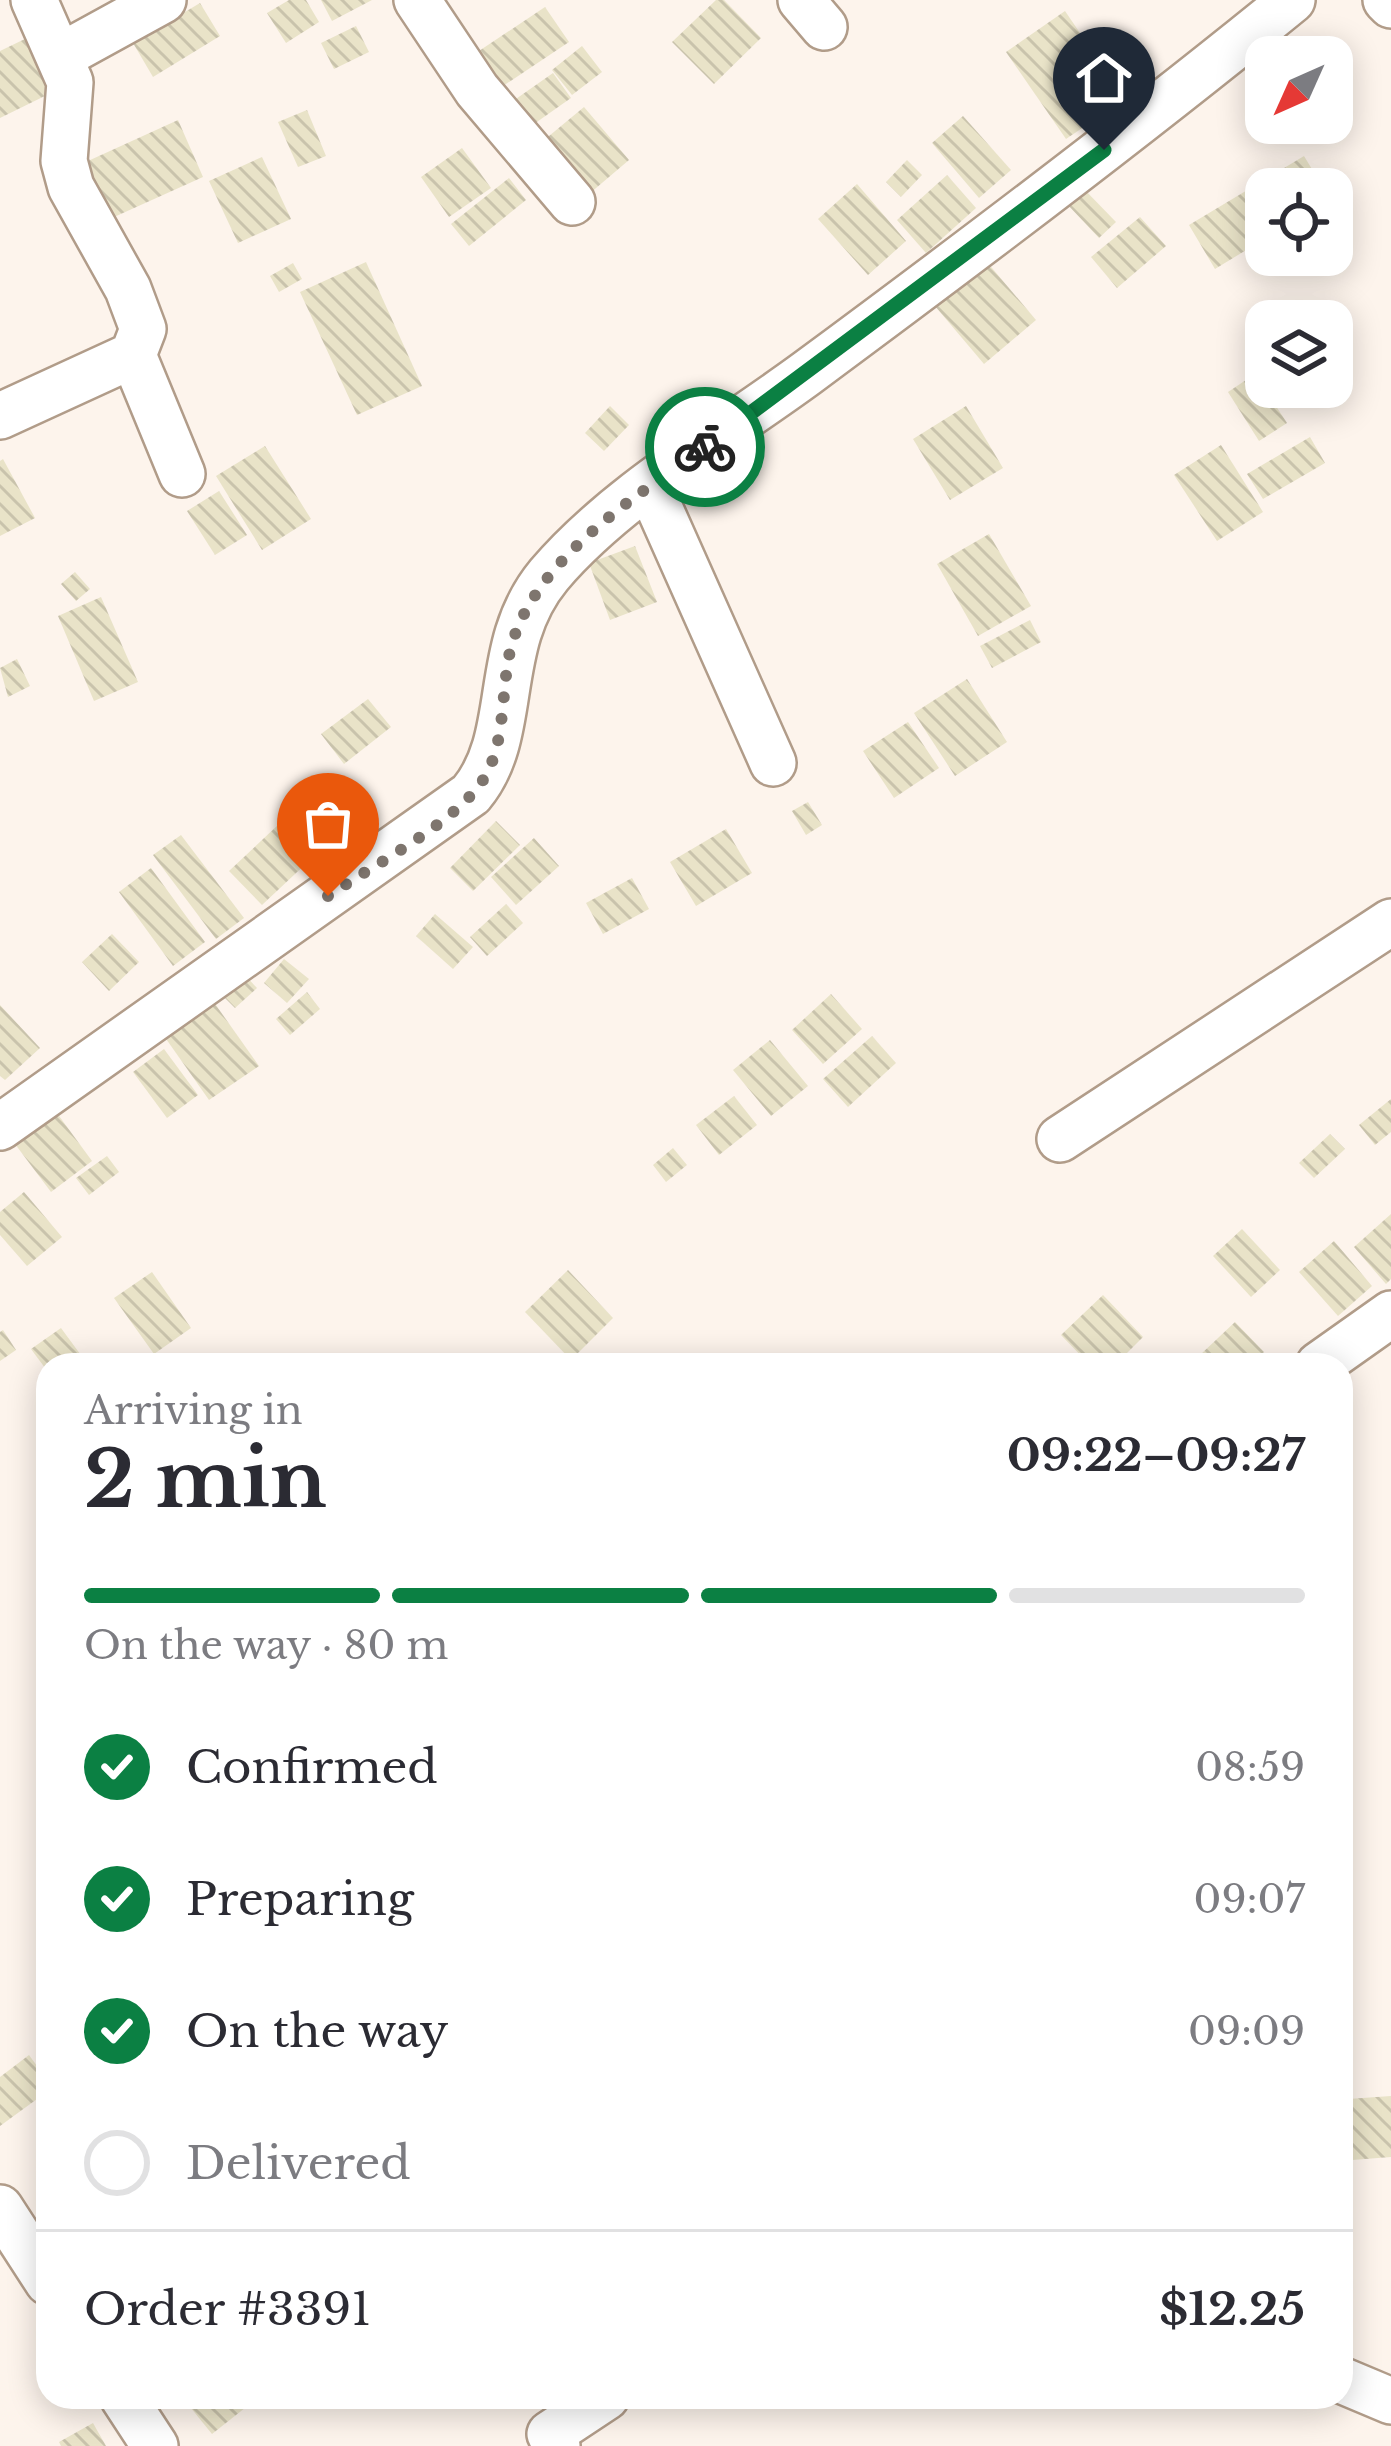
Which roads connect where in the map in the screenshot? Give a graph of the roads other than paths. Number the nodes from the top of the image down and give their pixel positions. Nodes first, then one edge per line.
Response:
1 (34, 0) edge
2 (164, 0) edge
3 (417, 0) edge
4 (1292, 0) edge
5 (61, 56) junction
6 (572, 202) dead end
7 (133, 355) junction
8 (0, 416) edge
9 (182, 474) dead end
10 (650, 487) junction
11 (772, 763) dead end
12 (1391, 922) edge
13 (0, 1127) edge
14 (1060, 1139) dead end
15 (1391, 1314) edge
16 (1336, 1353) edge
17 (0, 2209) edge
18 (36, 2264) edge
19 (1353, 2385) edge
20 (1391, 2401) edge
21 (131, 2409) edge
22 (588, 2409) edge
23 (155, 2446) edge
24 (557, 2446) edge

1 - 5 street
2 - 5 street
3 - 6 street
4 - 10 street
5 - 7 street
7 - 8 street
7 - 9 street
10 - 11 street
10 - 13 street
12 - 14 street
15 - 16 street
17 - 18 street
19 - 20 street
21 - 23 street
22 - 24 street

